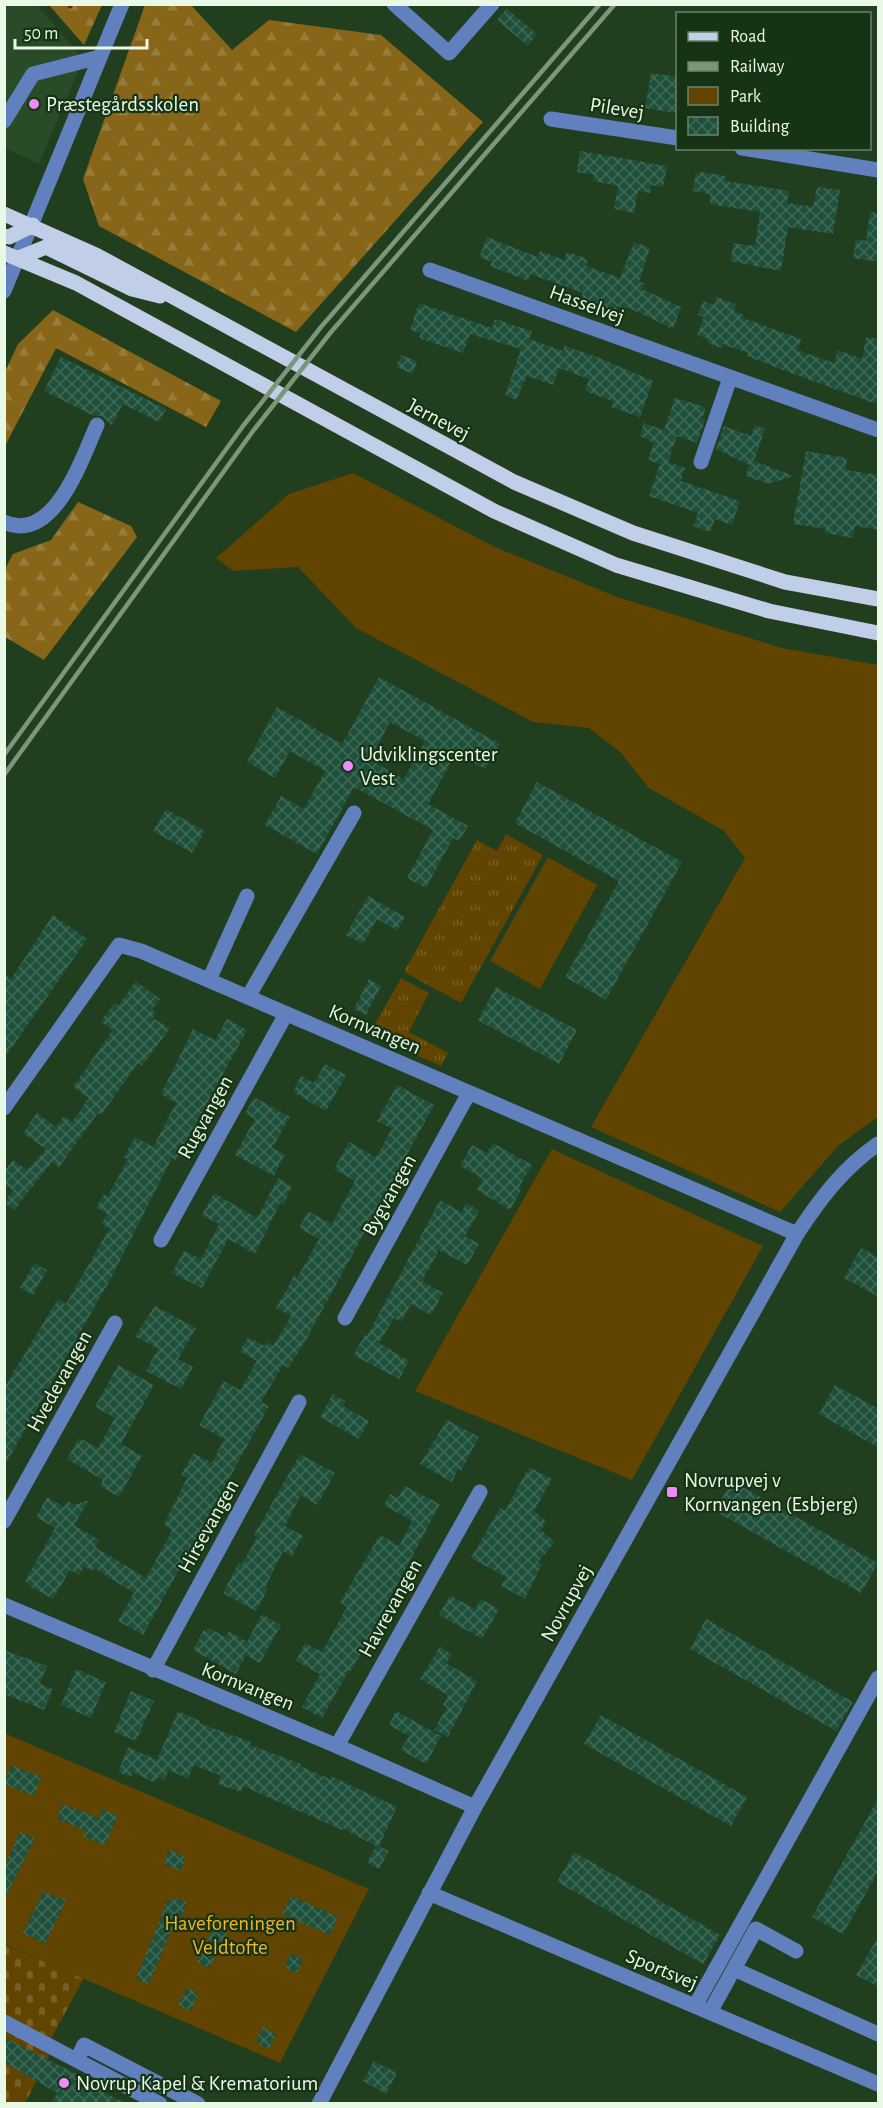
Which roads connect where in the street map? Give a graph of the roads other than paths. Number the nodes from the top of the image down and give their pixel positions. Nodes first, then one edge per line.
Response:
1 (122, 4) edge
2 (394, 4) edge
3 (492, 4) edge
4 (100, 57) junction
5 (551, 119) dead end
6 (4, 122) edge
7 (676, 138) edge
8 (754, 150) edge
9 (879, 170) edge
10 (4, 214) edge
11 (33, 225) junction
12 (4, 236) edge
13 (12, 256) edge
14 (430, 270) dead end
15 (4, 291) edge
16 (181, 301) junction
17 (730, 378) junction
18 (98, 424) dead end
19 (879, 430) edge
20 (701, 462) dead end
21 (4, 522) edge
22 (879, 599) edge
23 (879, 633) edge
24 (354, 813) dead end
25 (247, 896) dead end
26 (209, 980) junction
27 (248, 998) junction
28 (286, 1014) junction
29 (469, 1093) junction
30 (4, 1108) edge
31 (879, 1144) edge
32 (797, 1234) junction
33 (161, 1240) dead end
34 (345, 1318) dead end
35 (115, 1323) dead end
36 (299, 1402) dead end
37 (480, 1492) dead end
38 (4, 1521) edge
39 (4, 1605) edge
40 (153, 1670) junction
41 (879, 1678) edge
42 (337, 1746) junction
43 (475, 1807) junction
44 (429, 1893) junction
45 (796, 1951) dead end
46 (734, 1969) junction
47 (695, 2006) junction
48 (710, 2012) junction
49 (4, 2022) edge
50 (879, 2034) edge
51 (77, 2060) junction
52 (879, 2084) edge
53 (160, 2103) edge
54 (198, 2103) edge
55 (319, 2103) edge

1 - 4 street
2 - 3 street
4 - 6 street
4 - 11 street
5 - 7 street, Pilevej
8 - 9 street
10 - 11 main road, Jernevej
11 - 12 main road
11 - 13 street
11 - 16 main road, Jernevej
13 - 15 street
13 - 16 main road
13 - 23 main road
14 - 17 street, Hasselvej
16 - 22 main road, Jernevej
17 - 19 street, Hasselvej
17 - 20 street
18 - 21 street
24 - 27 street
25 - 26 street
26 - 27 street, Kornvangen
26 - 30 street, Kornvangen
27 - 28 street, Kornvangen
28 - 29 street, Kornvangen
28 - 33 street, Rugvangen
29 - 32 street, Kornvangen
29 - 34 street, Bygvangen
31 - 32 street, Novrupvej
32 - 43 street, Novrupvej
35 - 38 street, Hvedevangen
36 - 40 street, Hirsevangen
37 - 42 street, Havrevangen
39 - 40 street, Kornvangen
40 - 42 street, Kornvangen
41 - 47 street
42 - 43 street, Kornvangen
43 - 44 street, Novrupvej
44 - 47 street, Sportsvej
44 - 55 street, Novrupvej
45 - 46 street
46 - 48 street
46 - 50 street
47 - 48 street, Sportsvej
48 - 52 street, Sportsvej
49 - 51 street
51 - 53 street
51 - 54 street

